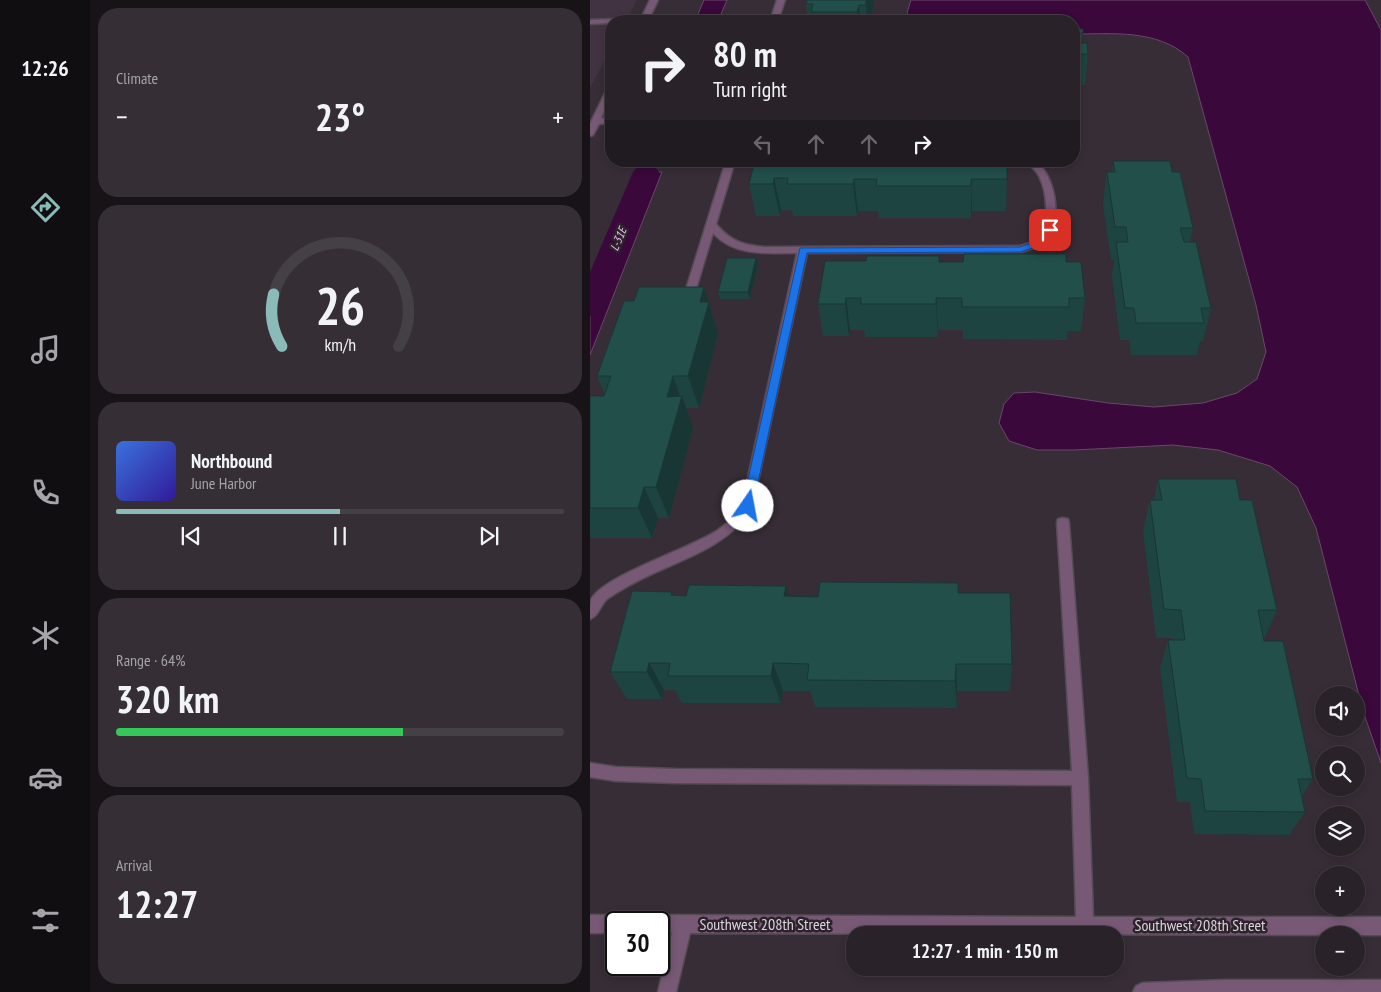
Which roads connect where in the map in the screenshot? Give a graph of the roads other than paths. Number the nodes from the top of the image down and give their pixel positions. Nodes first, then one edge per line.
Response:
1 (654, 0) edge
2 (781, 0) edge
3 (647, 15) edge
4 (776, 15) edge
5 (605, 21) edge
6 (590, 22) edge
7 (605, 102) edge
8 (596, 121) junction
9 (605, 121) edge
10 (590, 133) edge
11 (729, 167) edge
12 (1035, 167) edge
13 (712, 225) junction
14 (803, 250) junction
15 (686, 304) edge
16 (1063, 523) dead end
17 (590, 613) edge
18 (590, 770) edge
19 (1080, 778) junction
20 (590, 924) edge
21 (605, 924) edge
22 (670, 924) edge
23 (683, 924) junction
24 (1085, 925) junction
25 (1381, 926) edge
26 (1381, 989) edge
27 (667, 992) edge
28 (1142, 992) edge

1 - 3 street
2 - 4 street
5 - 6 street
7 - 8 street
8 - 9 street
8 - 10 street
11 - 13 street
12 - 14 street
13 - 14 street
13 - 15 street
14 - 17 street
16 - 19 street
18 - 19 street
19 - 24 street
20 - 21 street
22 - 23 street, Southwest 208th Street
23 - 24 street, Southwest 208th Street
23 - 27 street
24 - 25 street, Southwest 208th Street
26 - 28 street

